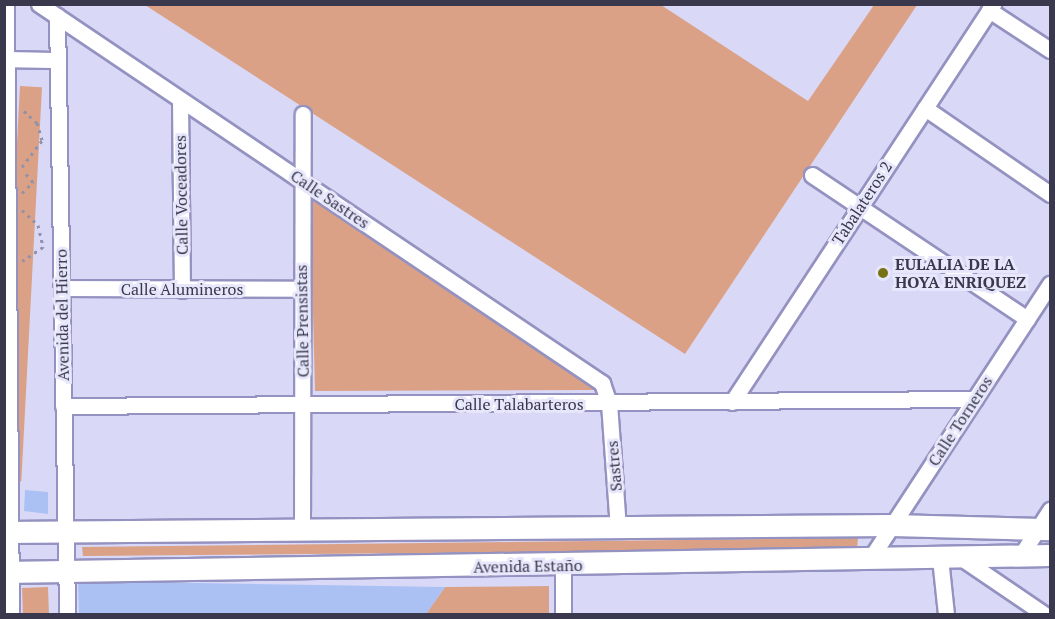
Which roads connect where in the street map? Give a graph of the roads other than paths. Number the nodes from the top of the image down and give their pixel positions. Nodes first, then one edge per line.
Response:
1 (6, 4) edge
2 (39, 4) edge
3 (991, 7) edge
4 (57, 16) junction
5 (1050, 50) edge
6 (5, 59) edge
7 (58, 60) junction
8 (6, 96) edge
9 (180, 100) junction
10 (925, 108) junction
11 (303, 114) dead end
12 (812, 175) dead end
13 (6, 176) edge
14 (302, 180) junction
15 (1050, 194) edge
16 (860, 207) junction
17 (1050, 284) edge
18 (62, 288) junction
19 (182, 290) junction
20 (302, 290) junction
21 (1028, 319) junction
22 (975, 399) junction
23 (732, 402) junction
24 (609, 403) junction
25 (303, 405) junction
26 (63, 406) junction
27 (1050, 510) edge
28 (892, 525) junction
29 (618, 528) junction
30 (302, 529) junction
31 (65, 530) junction
32 (1044, 530) edge
33 (7, 532) edge
34 (1021, 555) junction
35 (1050, 555) edge
36 (950, 557) junction
37 (870, 559) junction
38 (563, 566) junction
39 (7, 572) edge
40 (67, 572) junction
41 (11, 615) edge
42 (67, 615) edge
43 (563, 615) edge
44 (946, 615) edge
45 (1044, 615) edge

1 - 6 street
2 - 4 street, Calle Sastres
3 - 5 street
3 - 10 street, Tabalateros 2
4 - 7 street, Avenida del Hierro
4 - 9 street, Calle Sastres
6 - 7 street
6 - 8 street
7 - 18 street, Avenida del Hierro
8 - 13 street
9 - 14 street, Calle Sastres
9 - 19 street, Calle Voceadores
10 - 15 street
10 - 16 street, Tabalateros 2
11 - 14 street, Calle Prensistas
12 - 16 street
13 - 33 street
14 - 20 street, Calle Prensistas
14 - 24 street, Calle Sastres
16 - 21 street
16 - 23 street, Tabalateros 2
17 - 21 street, Calle Torneros
18 - 19 street, Calle Alumineros
18 - 26 street, Avenida del Hierro
19 - 20 street, Calle Alumineros
20 - 25 street, Calle Prensistas
21 - 22 street, Calle Torneros
22 - 23 street, Calle Talabarteros
22 - 28 street, Calle Torneros
23 - 24 street, Calle Talabarteros
24 - 25 street, Calle Talabarteros
24 - 29 street, Sastres
25 - 26 street, Calle Talabarteros
25 - 30 street, Calle Prensistas
26 - 31 street, Avenida del Hierro
27 - 32 street
28 - 29 main road
28 - 32 main road
28 - 37 street, Calle Torneros
29 - 30 main road
30 - 31 main road
31 - 33 main road
31 - 40 street, Avenida del Hierro
32 - 34 street
33 - 39 street
34 - 35 main road, Avenida Estaño
34 - 36 main road, Avenida Estaño
36 - 37 main road, Avenida Estaño
36 - 44 street
36 - 45 street
37 - 38 main road, Avenida Estaño
38 - 40 main road, Avenida Estaño
38 - 43 street
39 - 40 main road, Avenida Estaño
39 - 41 street
40 - 42 street, Avenida del Hierro

